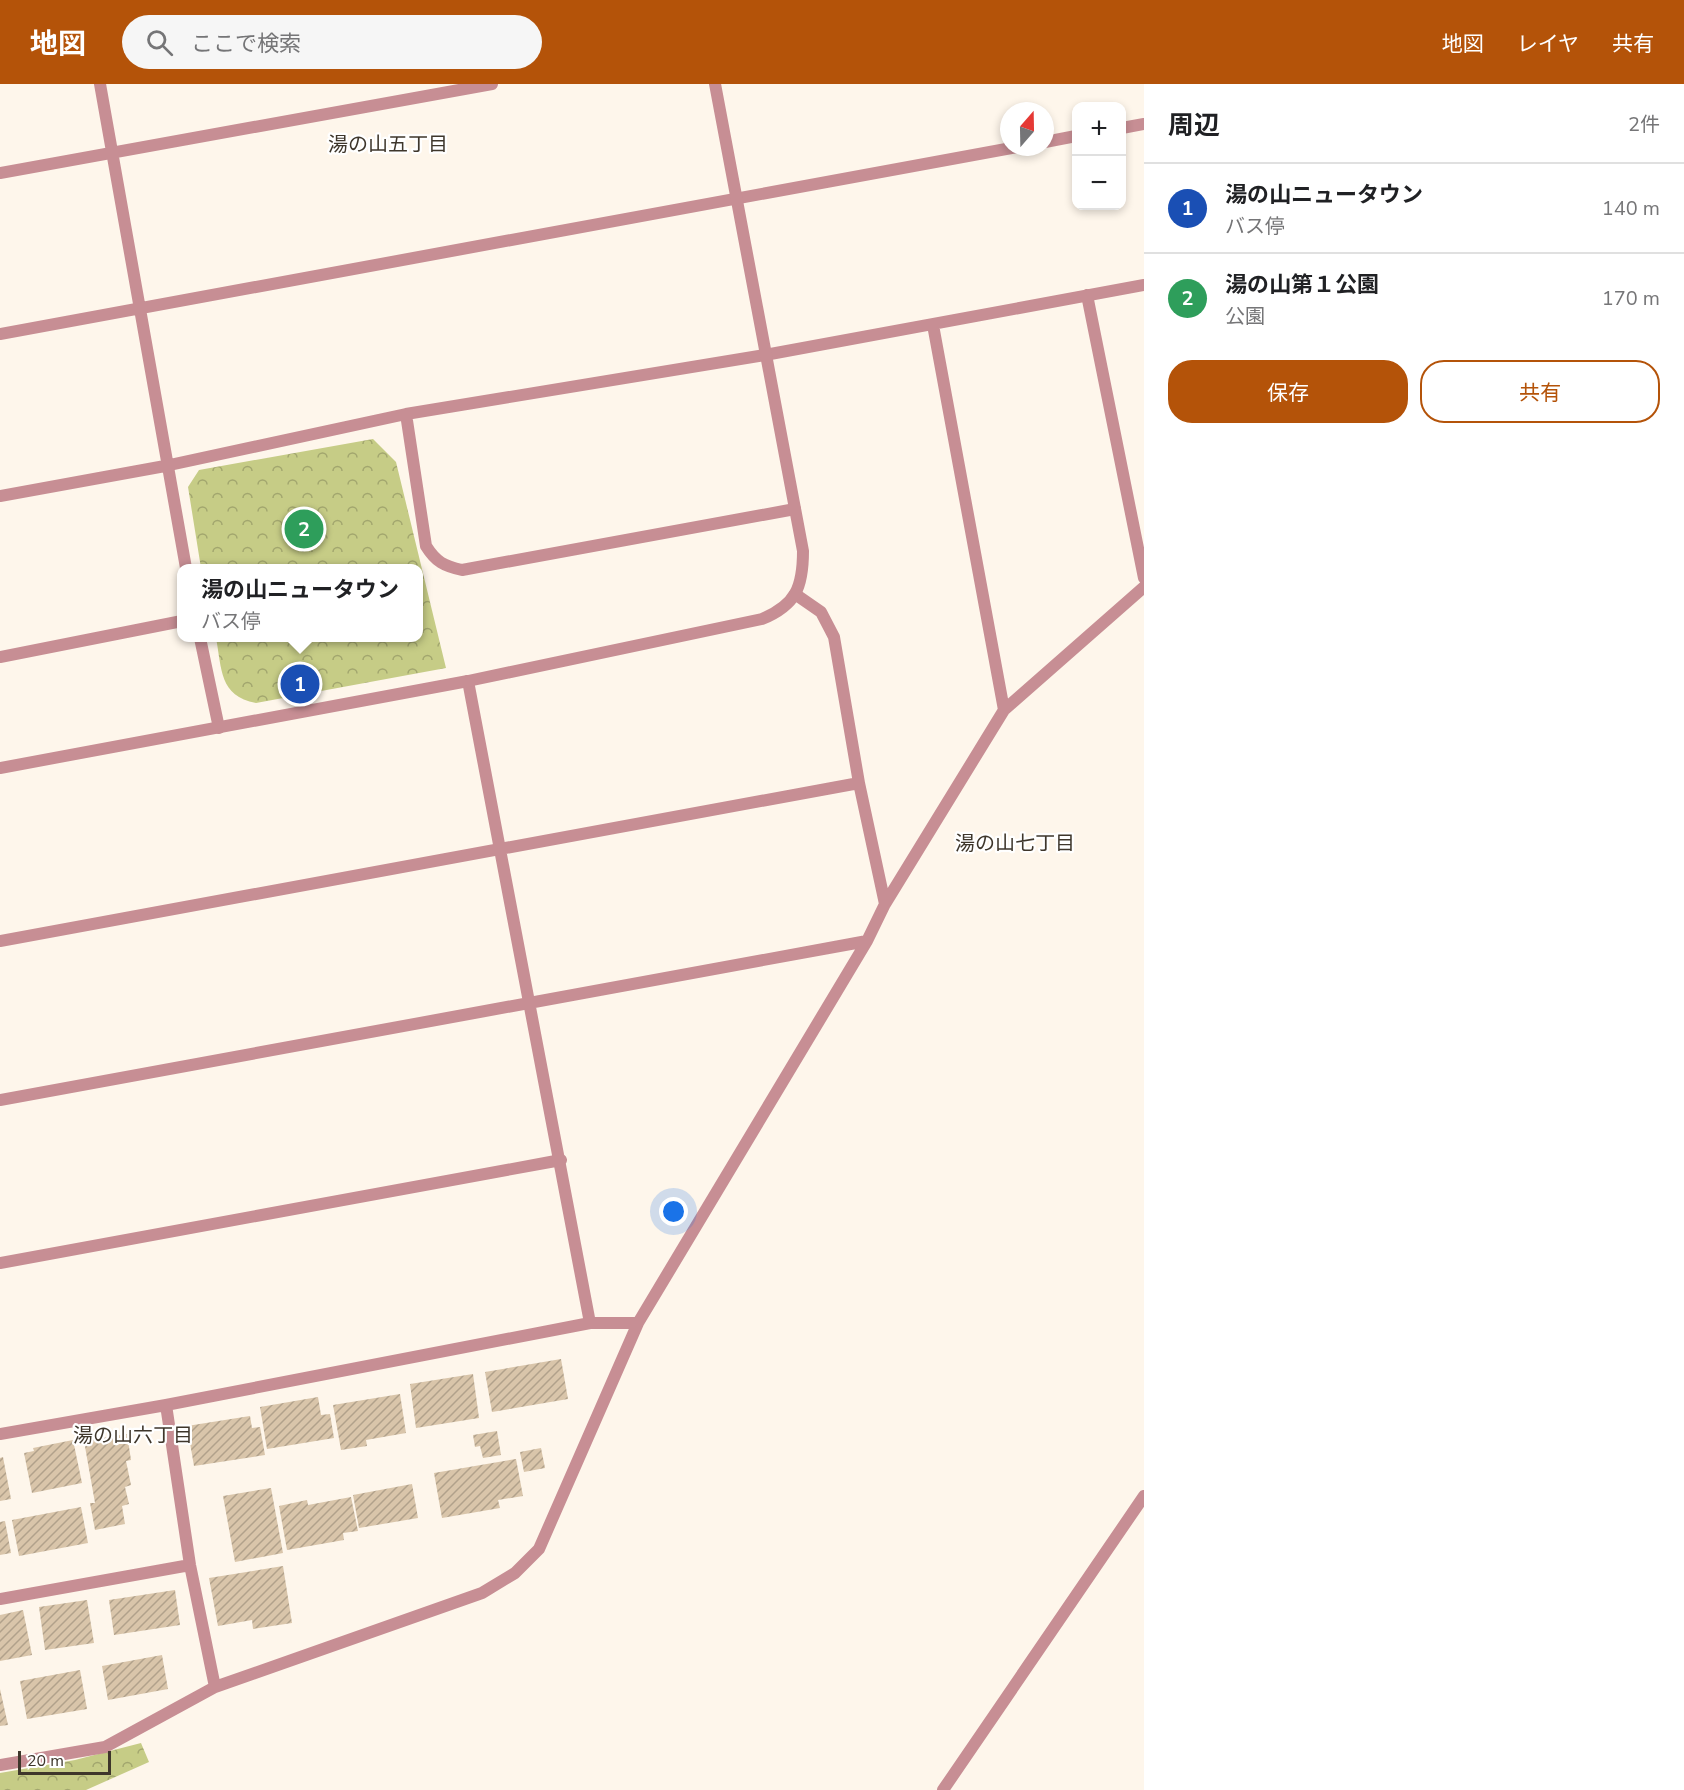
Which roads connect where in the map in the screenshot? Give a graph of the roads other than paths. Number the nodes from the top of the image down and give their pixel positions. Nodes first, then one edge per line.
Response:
1 (100, 84) edge
2 (492, 84) edge
3 (715, 84) edge
4 (1144, 124) edge
5 (1126, 127) edge
6 (1072, 137) edge
7 (1054, 140) edge
8 (1000, 150) edge
9 (112, 152) junction
10 (0, 173) edge
11 (736, 198) junction
12 (1144, 285) edge
13 (1087, 295) junction
14 (139, 310) junction
15 (933, 325) junction
16 (0, 334) edge
17 (765, 355) junction
18 (406, 414) junction
19 (165, 466) junction
20 (0, 496) edge
21 (795, 508) junction
22 (185, 564) edge
23 (1144, 578) edge
24 (1144, 587) edge
25 (795, 594) junction
26 (177, 622) edge
27 (201, 642) edge
28 (0, 657) edge
29 (468, 681) junction
30 (1004, 710) junction
31 (219, 728) junction
32 (0, 768) edge
33 (859, 783) junction
34 (499, 848) junction
35 (885, 904) junction
36 (0, 941) edge
37 (867, 941) junction
38 (528, 1005) junction
39 (0, 1100) edge
40 (561, 1160) junction
41 (0, 1263) edge
42 (590, 1323) junction
43 (638, 1323) junction
44 (166, 1405) junction
45 (0, 1434) edge
46 (1144, 1496) edge
47 (190, 1565) junction
48 (0, 1599) edge
49 (215, 1687) junction
50 (0, 1765) edge
51 (943, 1790) edge

1 - 9 street
2 - 9 street
3 - 11 street
4 - 5 street
6 - 7 street
8 - 11 street
9 - 10 street
9 - 14 street
11 - 14 street
11 - 17 street
12 - 13 street
13 - 15 street
13 - 23 street
14 - 16 street
14 - 19 street
15 - 17 street
15 - 30 street
17 - 18 street
17 - 21 street
18 - 19 street
18 - 21 street
19 - 20 street
19 - 22 street
21 - 25 street
24 - 30 street
25 - 29 street
25 - 33 street
26 - 28 street
27 - 31 street
29 - 31 street
29 - 34 street
30 - 35 street
31 - 32 street
33 - 34 street
33 - 35 street
34 - 36 street
34 - 38 street
35 - 37 street
37 - 38 street
37 - 43 street
38 - 39 street
38 - 40 street
40 - 41 street
40 - 42 street
42 - 43 street
42 - 44 street
43 - 49 street
44 - 45 street
44 - 47 street
46 - 51 street
47 - 48 street
47 - 49 street
49 - 50 street

